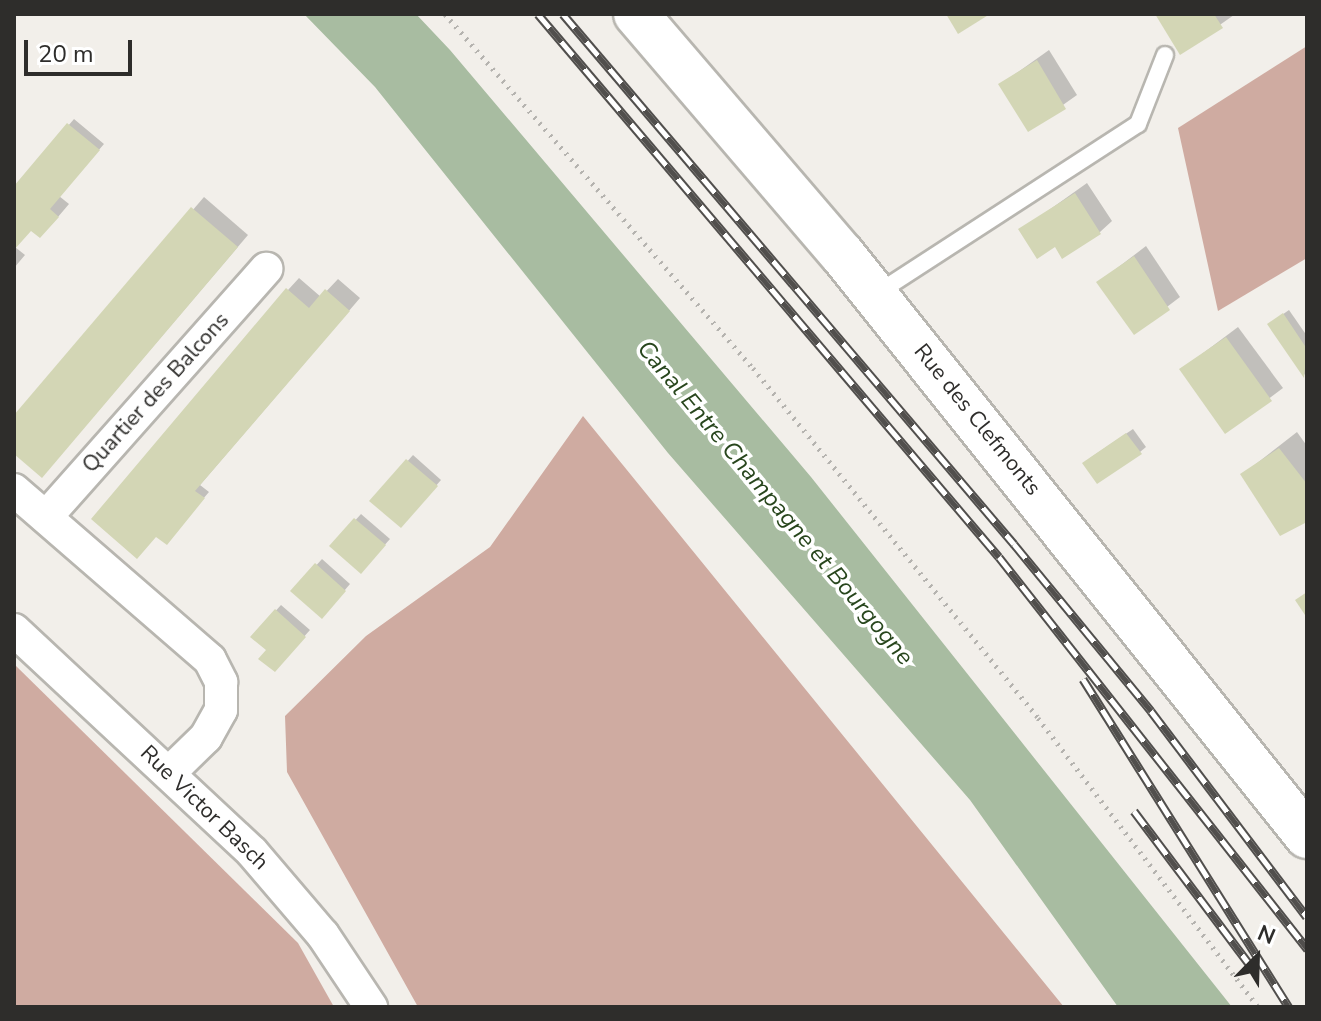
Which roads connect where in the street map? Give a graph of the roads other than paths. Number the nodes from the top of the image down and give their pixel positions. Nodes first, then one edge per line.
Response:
1 (636, 14) edge
2 (1165, 55) dead end
3 (266, 269) dead end
4 (875, 295) junction
5 (14, 490) edge
6 (46, 517) junction
7 (14, 630) edge
8 (171, 771) junction
9 (1307, 836) edge
10 (371, 1007) edge

1 - 4 street, Rue des Clefmonts
2 - 4 lane
3 - 6 street, Quartier des Balcons
4 - 9 street, Rue des Clefmonts
5 - 6 street
6 - 8 street
7 - 8 street, Rue Victor Basch
8 - 10 street, Rue Victor Basch

